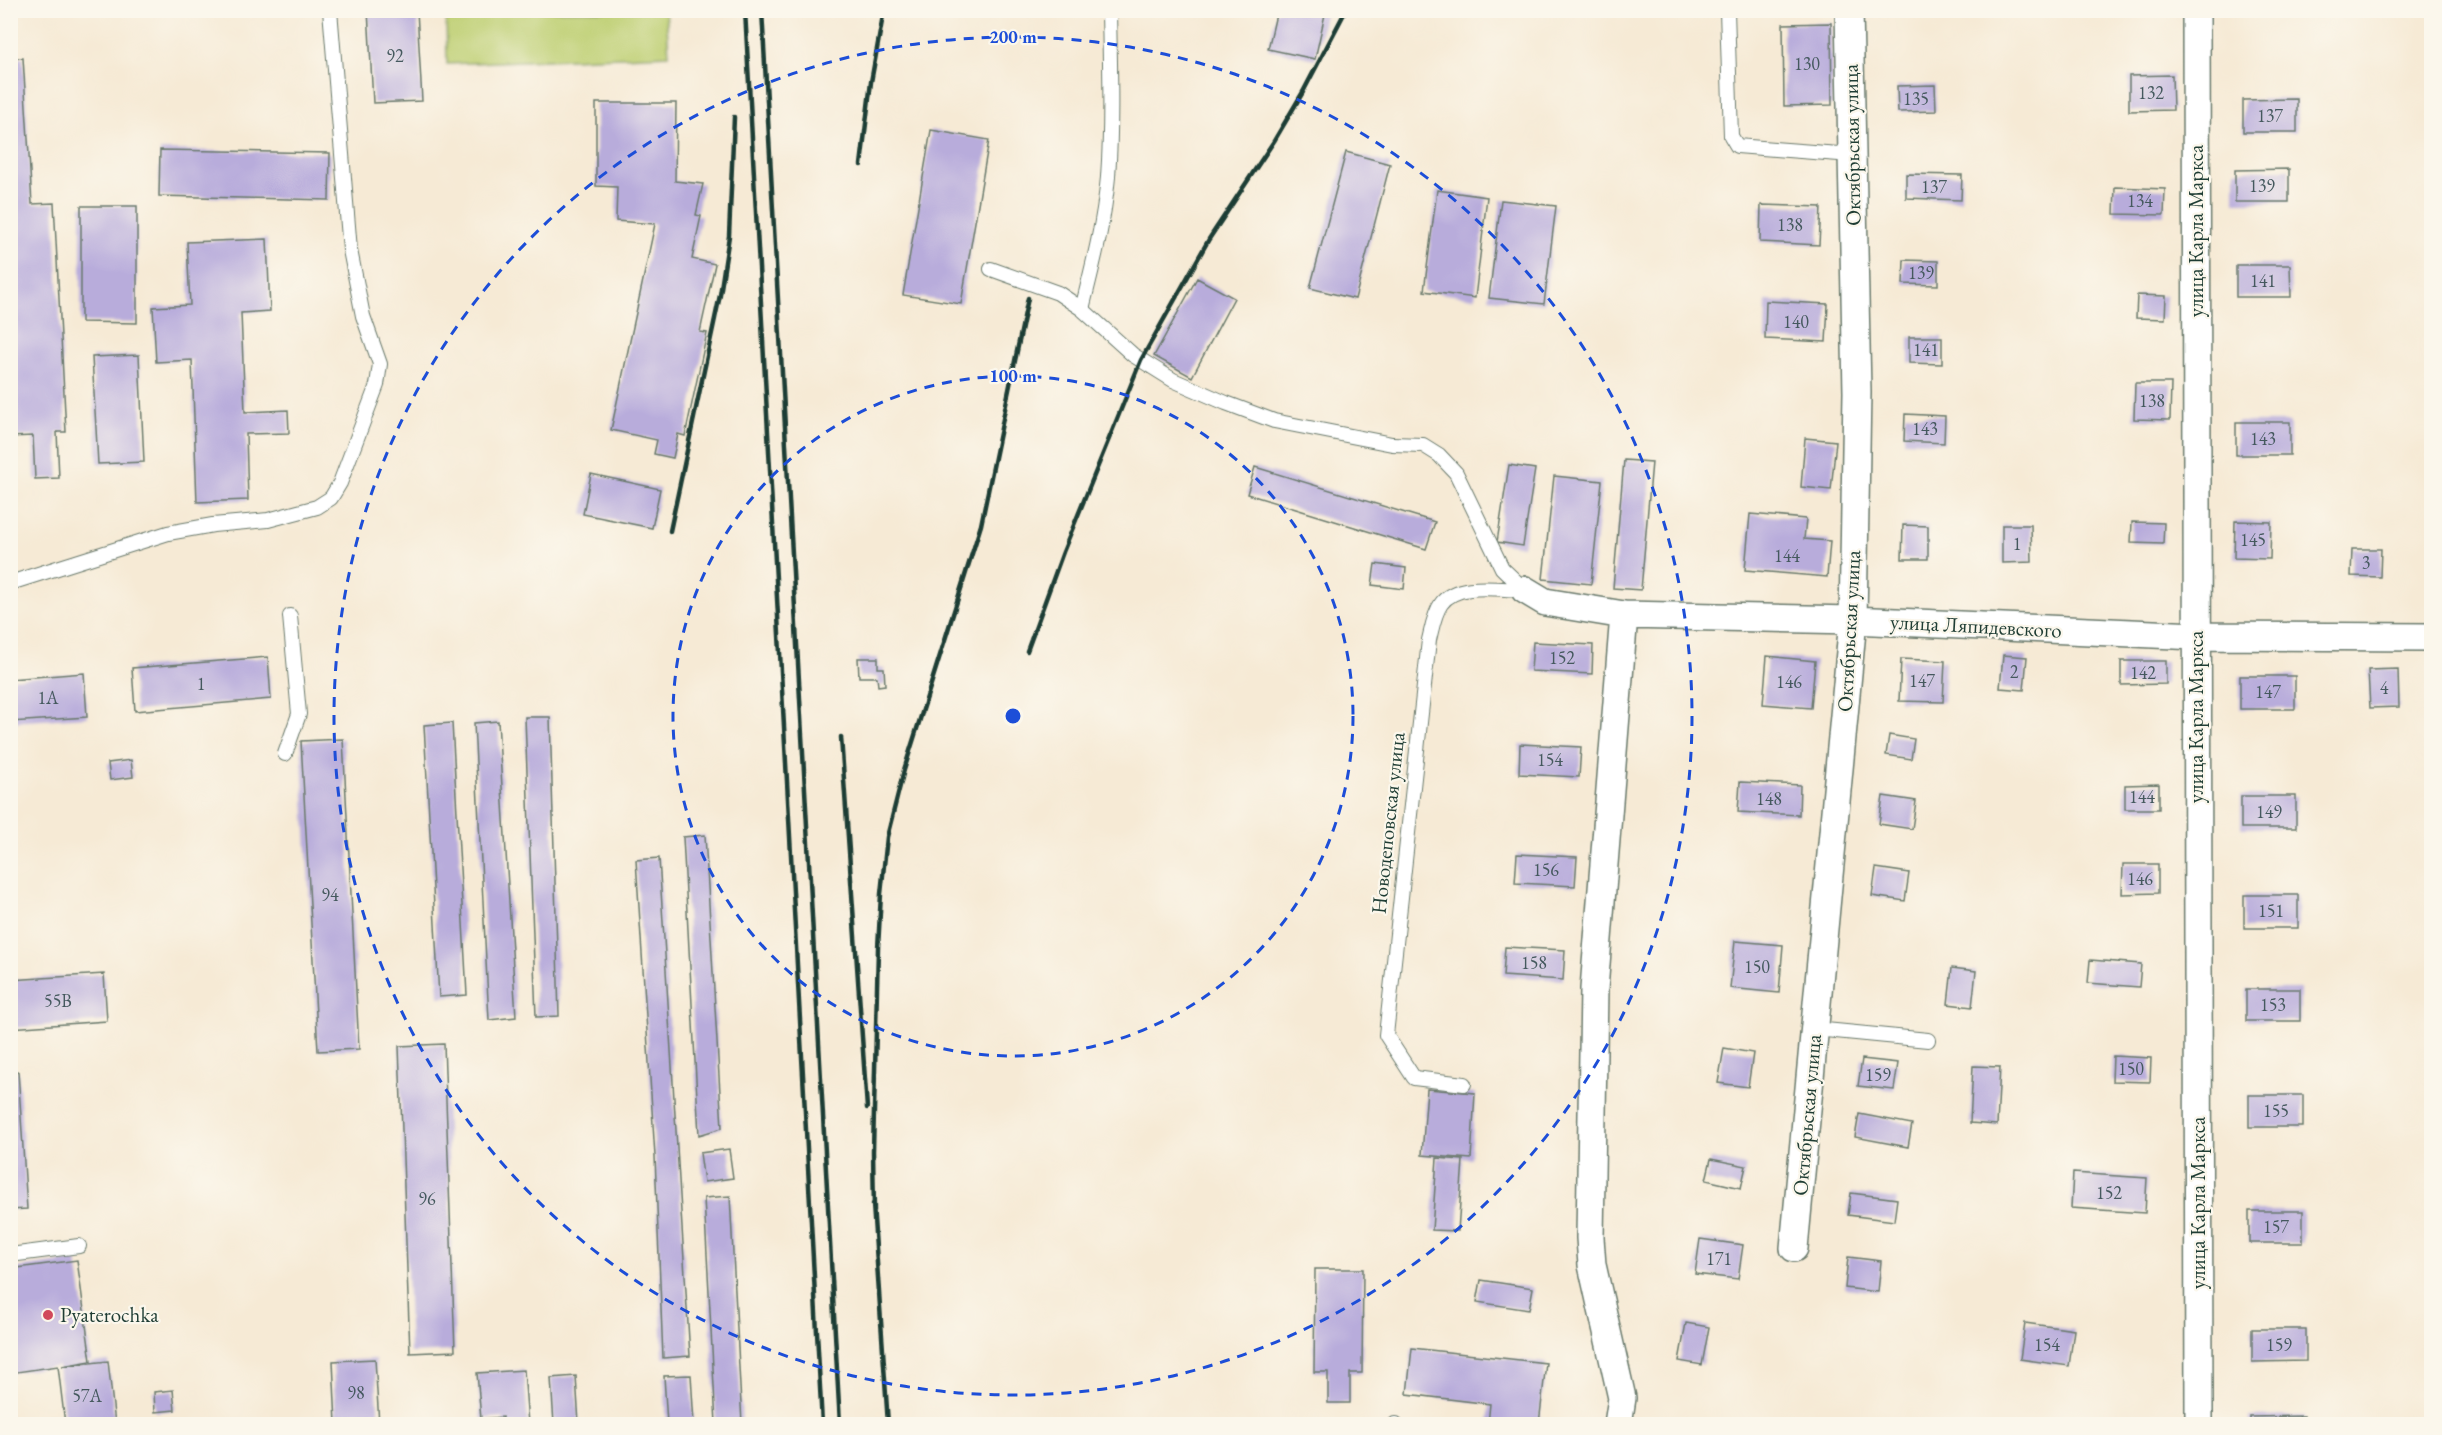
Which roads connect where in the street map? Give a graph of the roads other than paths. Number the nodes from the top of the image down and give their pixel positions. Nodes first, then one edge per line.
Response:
1 (330, 10) edge
2 (1109, 10) edge
3 (1727, 10) edge
4 (1849, 10) edge
5 (2196, 10) edge
6 (1852, 155) junction
7 (991, 269) dead end
8 (1082, 309) junction
9 (10, 583) edge
10 (1525, 590) junction
11 (1624, 615) junction
12 (290, 616) dead end
13 (1853, 620) junction
14 (2196, 636) junction
15 (2432, 637) edge
16 (285, 754) dead end
17 (1815, 1029) junction
18 (1928, 1040) dead end
19 (1464, 1084) dead end
20 (79, 1246) dead end
21 (1794, 1248) dead end
22 (10, 1255) edge
23 (1618, 1425) edge
24 (2199, 1425) edge

1 - 9 lane
2 - 8 lane
3 - 6 lane
4 - 6 street, Октябрьская улица
5 - 14 street, улица Карла Маркса
6 - 13 street, Октябрьская улица
7 - 8 lane
8 - 10 lane
10 - 11 street, улица Ляпидевского
10 - 19 lane, Новодеповская улица
11 - 13 street, улица Ляпидевского
11 - 23 street
12 - 16 lane
13 - 14 street, улица Ляпидевского
13 - 17 street, Октябрьская улица
14 - 15 street, улица Ляпидевского
14 - 24 street, улица Карла Маркса
17 - 18 lane
17 - 21 street, Октябрьская улица
20 - 22 lane

